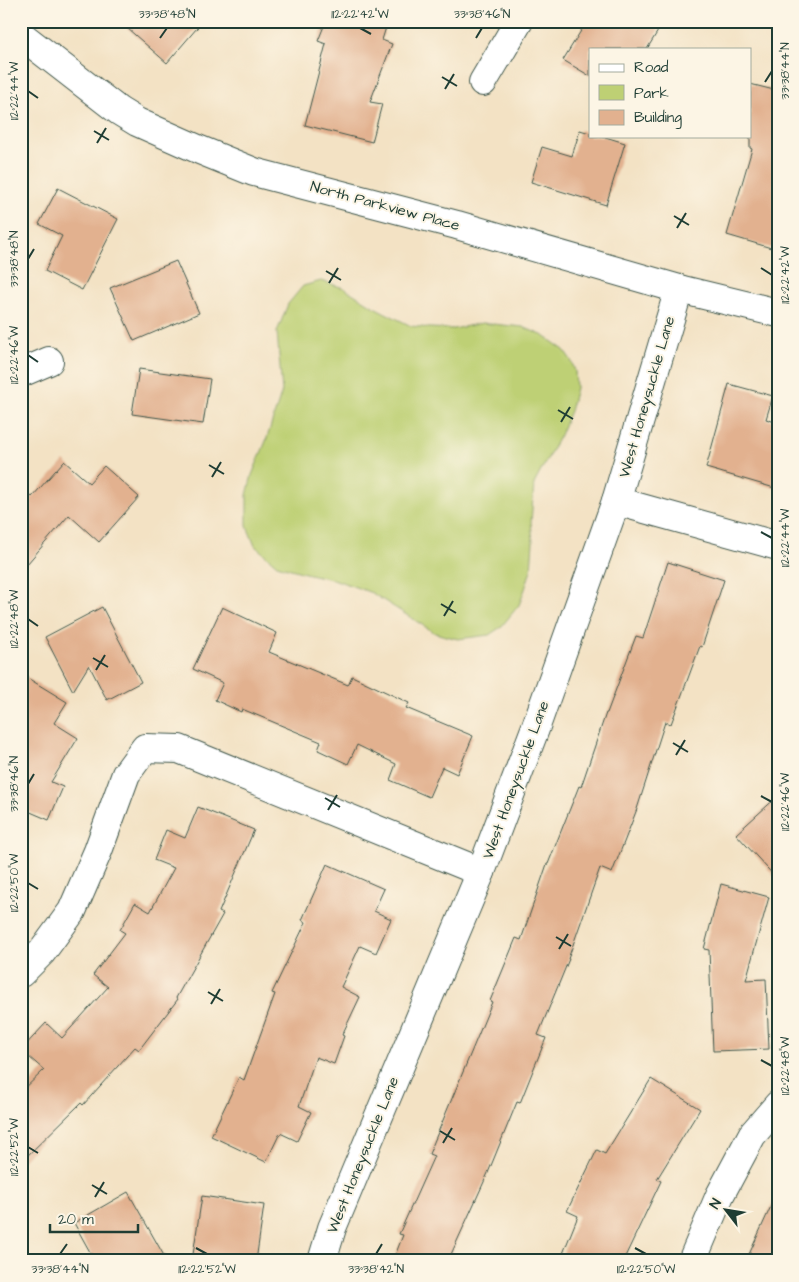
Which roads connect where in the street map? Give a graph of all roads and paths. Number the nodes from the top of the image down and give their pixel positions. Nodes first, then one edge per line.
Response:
1 (519, 21) edge
2 (21, 35) edge
3 (483, 82) dead end
4 (679, 288) junction
5 (778, 313) edge
6 (49, 361) dead end
7 (21, 373) edge
8 (616, 501) junction
9 (778, 546) edge
10 (481, 872) junction
11 (21, 973) edge
12 (778, 1104) edge
13 (322, 1261) edge
14 (692, 1261) edge

1 - 3 street
2 - 4 street, North Parkview Place
4 - 5 street, North Parkview Place
4 - 8 street, West Honeysuckle Lane
6 - 7 street
8 - 9 street
8 - 10 street, West Honeysuckle Lane
10 - 11 street
10 - 13 street, West Honeysuckle Lane
12 - 14 street

